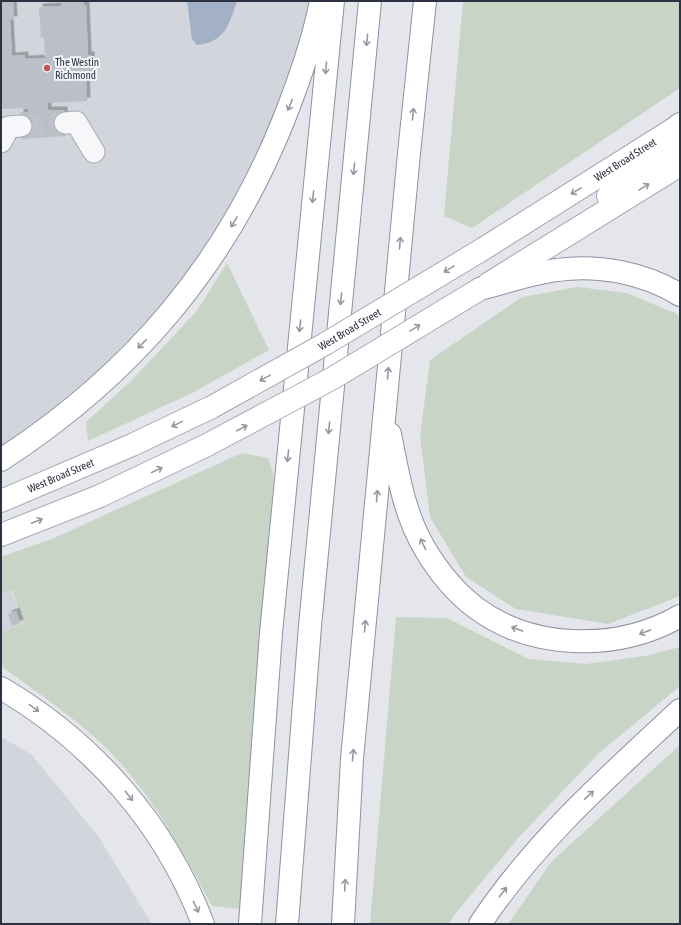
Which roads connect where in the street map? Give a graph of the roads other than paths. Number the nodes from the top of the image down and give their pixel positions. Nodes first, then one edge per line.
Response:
1 (321, 1) edge
2 (333, 1) edge
3 (370, 1) edge
4 (425, 1) edge
5 (65, 123) tunnel mouth
6 (21, 126) tunnel mouth
7 (678, 131) edge
8 (1, 142) edge
9 (94, 152) dead end
10 (680, 165) edge
11 (544, 249) junction
12 (480, 289) junction
13 (680, 295) edge
14 (385, 412) junction
15 (1, 460) edge
16 (1, 501) edge
17 (1, 535) edge
18 (680, 616) edge
19 (1, 688) edge
20 (680, 710) edge
21 (203, 924) edge
22 (250, 924) edge
23 (287, 924) edge
24 (343, 924) edge
25 (480, 924) edge

1 -> 15 main road
2 -> 22 main road
3 -> 23 main road
14 -> 4 main road
5 - 9 lane
6 - 8 lane
7 - 11 main road
7 -> 16 main road, West Broad Street, bridge
11 -> 10 main road
11 - 12 main road
12 - 13 main road
17 -> 12 main road, bridge
18 -> 14 main road
24 -> 14 main road
19 -> 21 main road
25 -> 20 main road

